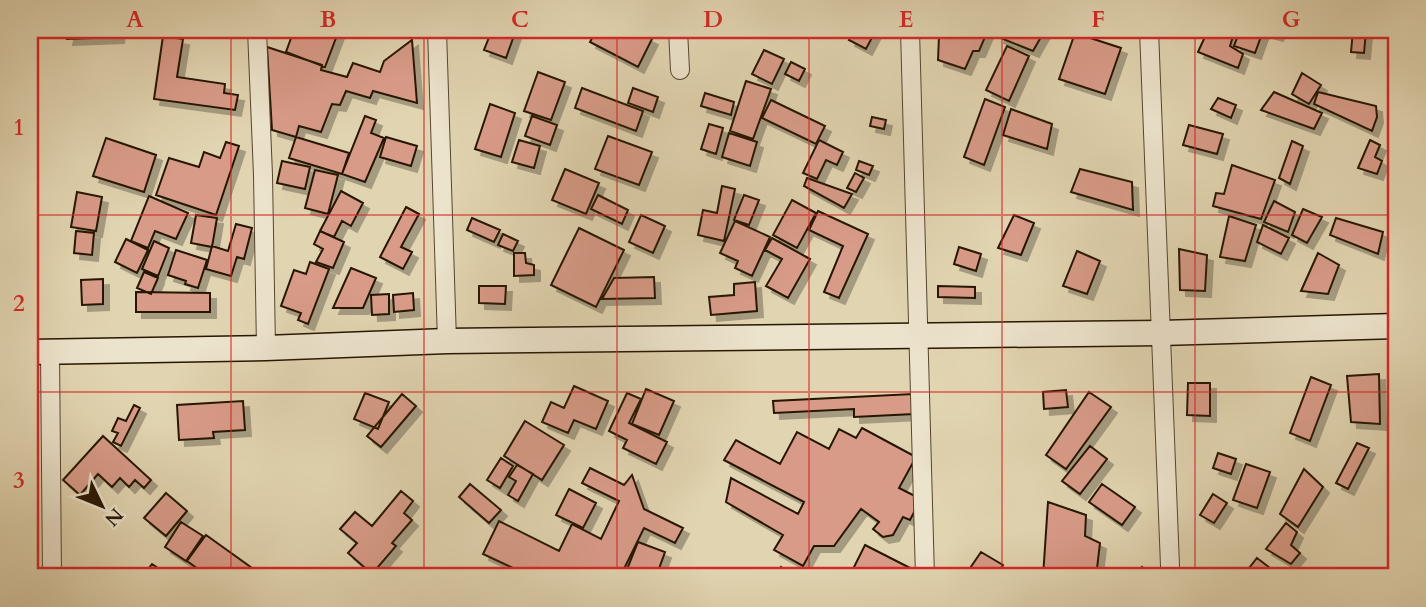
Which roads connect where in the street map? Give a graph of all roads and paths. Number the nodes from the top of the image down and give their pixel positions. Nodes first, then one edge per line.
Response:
1 (257, 30) edge
2 (437, 30) edge
3 (678, 30) edge
4 (910, 30) edge
5 (1149, 30) edge
6 (680, 69) dead end
7 (1396, 326) edge
8 (1160, 333) junction
9 (920, 334) junction
10 (447, 341) junction
11 (266, 348) junction
12 (40, 352) edge
13 (1170, 566) dead end
14 (52, 577) edge
15 (925, 577) edge

1 - 11 street
2 - 10 street
3 - 6 street
4 - 9 street
5 - 8 street
7 - 8 street
8 - 9 street
8 - 13 street
9 - 10 street
9 - 15 street
10 - 11 street
11 - 12 street
12 - 14 street

